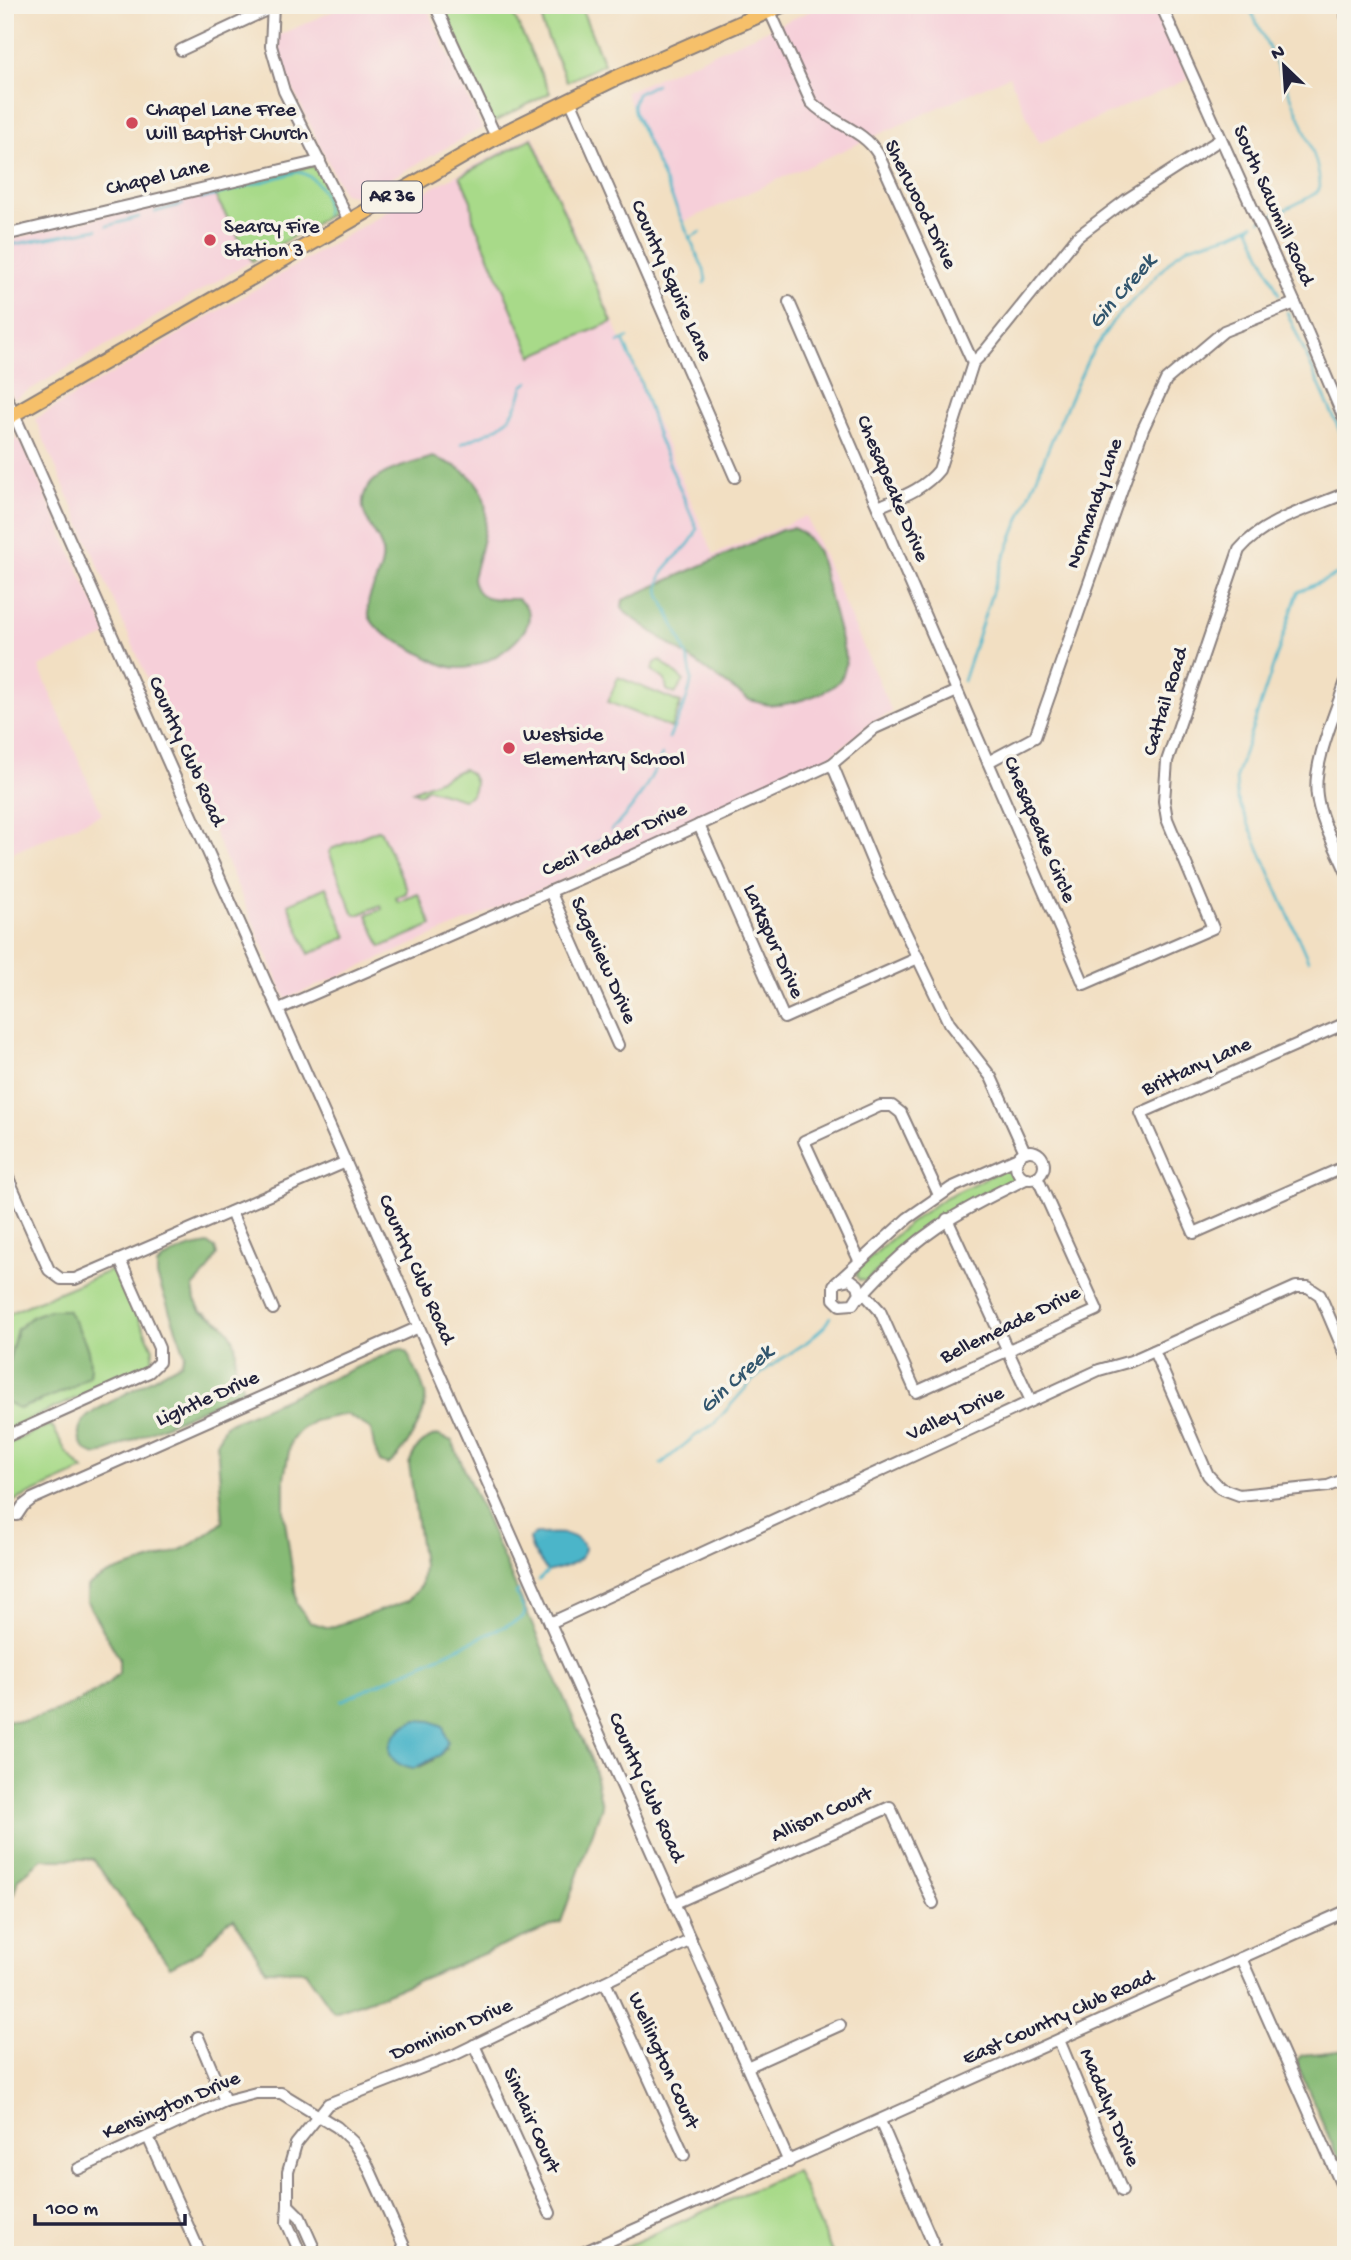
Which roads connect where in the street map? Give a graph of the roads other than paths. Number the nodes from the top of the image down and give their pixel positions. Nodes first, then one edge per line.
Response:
1 (435, 5) edge
2 (1161, 5) edge
3 (273, 6) edge
4 (773, 7) edge
5 (181, 50) dead end
6 (570, 100) junction
7 (496, 137) junction
8 (1221, 139) junction
9 (320, 161) junction
10 (348, 221) junction
11 (5, 235) edge
12 (789, 302) dead end
13 (1295, 303) junction
14 (973, 363) junction
15 (5, 394) edge
16 (10, 416) edge
17 (1346, 423) edge
18 (735, 477) dead end
19 (1346, 493) edge
20 (878, 507) junction
21 (1346, 681) edge
22 (957, 691) junction
23 (988, 762) junction
24 (832, 764) junction
25 (699, 825) junction
26 (1346, 871) edge
27 (551, 891) junction
28 (918, 958) junction
29 (1084, 984) joint
30 (279, 1009) junction
31 (1346, 1023) edge
32 (618, 1045) dead end
33 (1022, 1155) junction
34 (346, 1161) junction
35 (1344, 1167) dead end
36 (5, 1171) edge
37 (1033, 1178) junction
38 (939, 1195) junction
39 (231, 1212) junction
40 (947, 1219) junction
41 (120, 1260) junction
42 (859, 1261) junction
43 (837, 1282) junction
44 (860, 1298) junction
45 (273, 1309) dead end
46 (419, 1327) junction
47 (1007, 1350) junction
48 (1154, 1351) junction
49 (1346, 1356) edge
50 (1031, 1401) junction
51 (5, 1437) edge
52 (1346, 1479) edge
53 (17, 1515) dead end
54 (550, 1623) junction
55 (674, 1903) junction
56 (933, 1903) dead end
57 (1346, 1911) edge
58 (691, 1940) junction
59 (1241, 1958) junction
60 (605, 1982) junction
61 (840, 2025) dead end
62 (198, 2037) dead end
63 (1059, 2040) junction
64 (474, 2045) junction
65 (747, 2067) junction
66 (225, 2101) junction
67 (317, 2117) junction
68 (880, 2121) junction
69 (148, 2137) junction
70 (684, 2155) dead end
71 (789, 2162) junction
72 (78, 2169) dead end
73 (1122, 2191) dead end
74 (1346, 2195) edge
75 (288, 2205) junction
76 (550, 2213) dead end
77 (201, 2255) edge
78 (301, 2255) edge
79 (317, 2255) edge
80 (408, 2255) edge
81 (578, 2255) edge
82 (938, 2255) edge

1 - 7 street
2 - 8 street, South Sawmill Road
3 - 5 street
3 - 9 street
4 - 6 main road, AR 36
4 - 14 street, Sherwood Drive
6 - 7 main road, AR 36
6 - 18 street, Country Squire Lane
7 - 10 main road, AR 36
8 - 13 street, South Sawmill Road
8 - 14 street
9 - 10 street
9 - 11 street, Chapel Lane
10 - 16 main road, AR 36
12 - 20 street, Chesapeake Drive
13 - 17 street, South Sawmill Road
13 - 23 street, Normandy Lane
14 - 20 street
15 - 16 street, Country Club Road
16 - 30 street, Country Club Road
19 - 29 street, Cattail Road
20 - 22 street, Chesapeake Drive
21 - 26 street
22 - 23 street, Chesapeake Circle
22 - 24 street, Cecil Tedder Drive
23 - 29 street, Chesapeake Circle
24 - 25 street, Cecil Tedder Drive
24 - 28 street
25 - 27 street, Cecil Tedder Drive
25 - 28 street, Larkspur Drive
27 - 30 street, Cecil Tedder Drive
27 - 32 street, Sageview Drive
28 - 33 street
30 - 34 street, Country Club Road
31 - 35 street, Brittany Lane
33 - 37 street
33 - 37 street
33 - 38 street
34 - 39 street
34 - 46 street, Country Club Road
36 - 41 street
37 - 40 street
37 - 47 street, Bellemeade Drive
38 - 42 street
38 - 42 street
39 - 41 street
39 - 45 street
40 - 44 street
40 - 47 street
41 - 51 street
42 - 43 street
43 - 44 street
43 - 44 street
44 - 47 street, Bellemeade Drive
46 - 53 street, Lightle Drive
46 - 54 street, Country Club Road
47 - 50 street
48 - 49 street, Valley Drive
48 - 50 street, Valley Drive
48 - 52 street
50 - 54 street, Valley Drive
54 - 55 street, Country Club Road
55 - 56 street, Allison Court
55 - 58 street, Country Club Road
57 - 59 street, East Country Club Road
58 - 60 street, Dominion Drive
58 - 65 street, Country Club Road
59 - 63 street, East Country Club Road
59 - 74 street
60 - 64 street, Dominion Drive
60 - 70 street, Wellington Court
61 - 65 street
62 - 66 street
63 - 68 street, East Country Club Road
63 - 73 street, Madalyn Drive
64 - 67 street, Dominion Drive
64 - 76 street, Sinclair Court
65 - 71 street, Country Club Road
66 - 67 street, Kensington Drive
66 - 69 street, Kensington Drive
67 - 75 street, Dominion Drive
67 - 80 street, Kensington Drive
68 - 71 street, East Country Club Road
68 - 82 street
69 - 72 street, Kensington Drive
69 - 77 street
71 - 81 street, East Country Club Road
75 - 78 street, Dominion Drive
75 - 79 street

